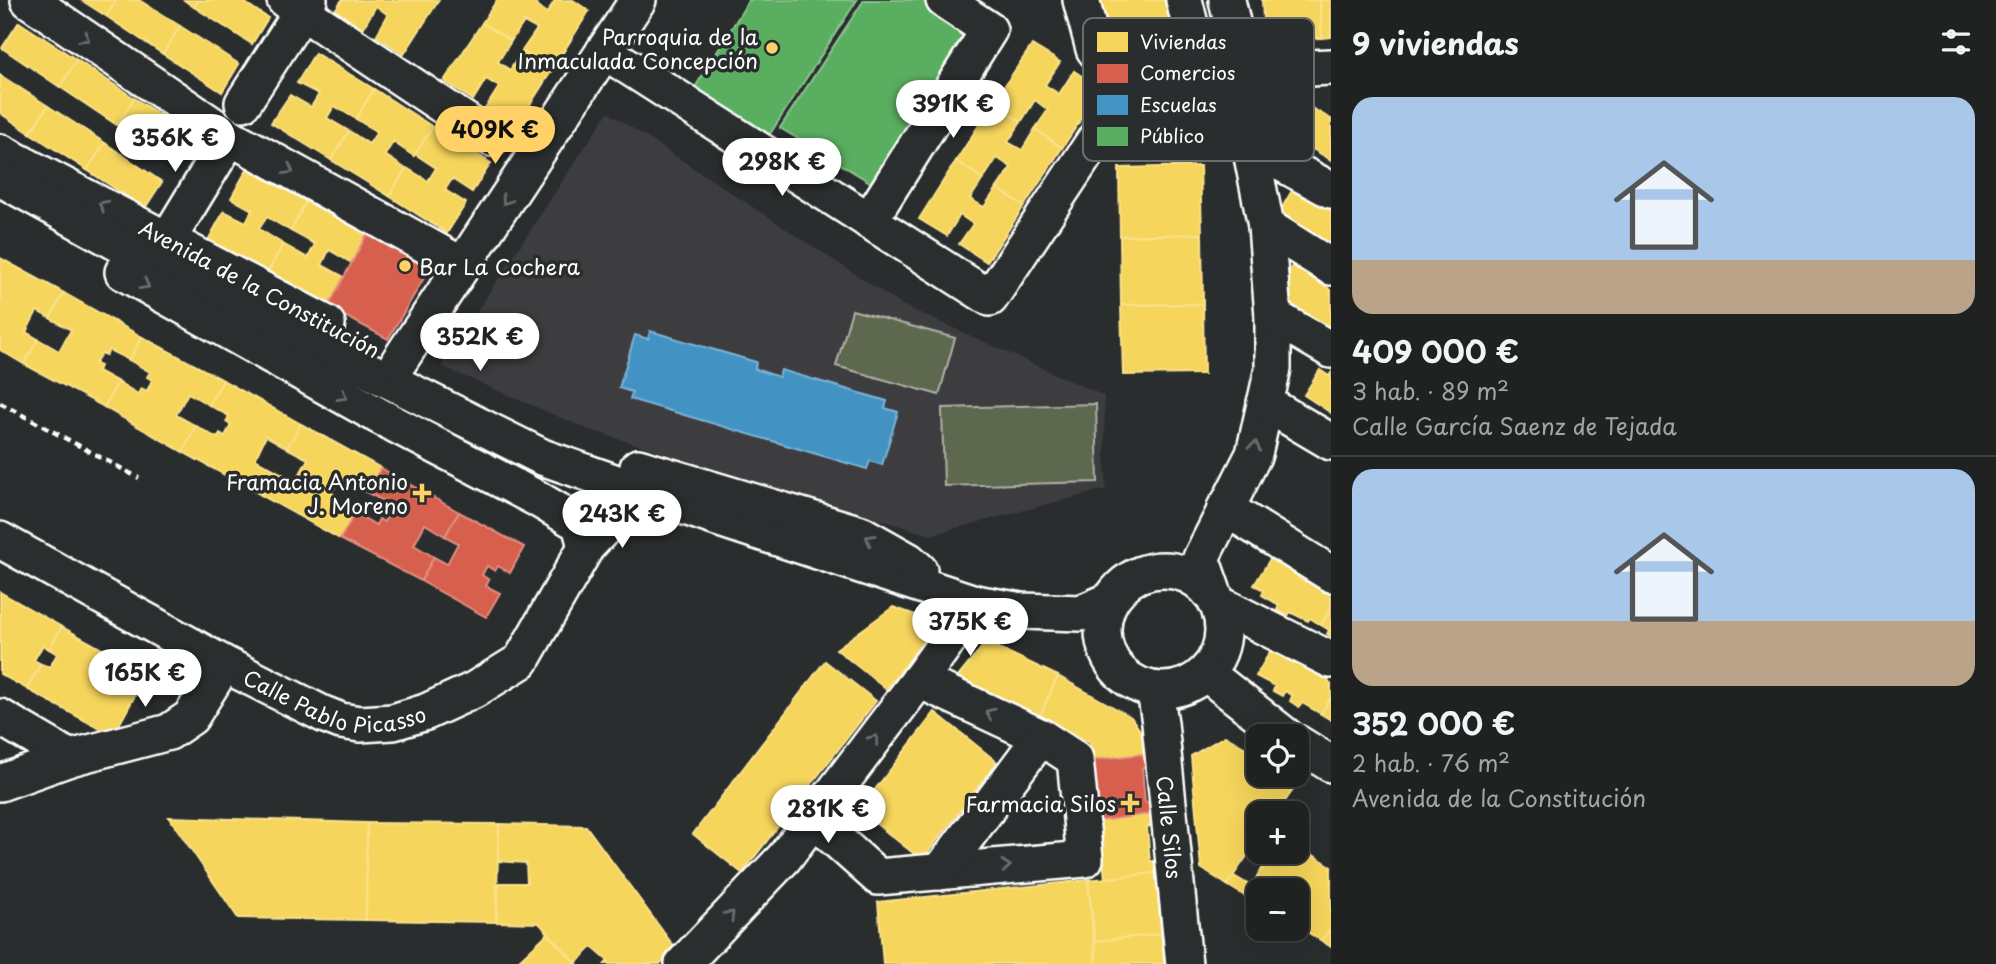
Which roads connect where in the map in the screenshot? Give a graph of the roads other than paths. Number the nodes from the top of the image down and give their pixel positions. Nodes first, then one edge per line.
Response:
1 (29, 0) edge
2 (944, 0) edge
3 (1081, 0) edge
4 (1184, 0) edge
5 (1227, 0) edge
6 (630, 3) edge
7 (298, 4) edge
8 (1086, 18) edge
9 (1188, 18) edge
10 (1231, 18) edge
11 (604, 51) junction
12 (243, 103) dead end
13 (230, 137) junction
14 (491, 138) dead end
15 (0, 152) edge
16 (1083, 158) edge
17 (1253, 161) edge
18 (1278, 161) edge
19 (0, 178) edge
20 (1331, 190) edge
21 (0, 203) edge
22 (869, 221) junction
23 (1266, 226) junction
24 (168, 239) junction
25 (462, 265) junction
26 (1331, 267) edge
27 (1273, 316) junction
28 (1331, 351) edge
29 (398, 363) junction
30 (1265, 403) junction
31 (379, 416) junction
32 (1331, 442) edge
33 (1225, 508) junction
34 (616, 515) junction
35 (717, 519) junction
36 (0, 540) edge
37 (586, 547) junction
38 (1331, 574) edge
39 (960, 598) junction
40 (1109, 601) junction
41 (1217, 603) junction
42 (1022, 611) junction
43 (1331, 660) edge
44 (224, 664) junction
45 (1112, 664) junction
46 (1206, 673) junction
47 (919, 680) junction
48 (1155, 690) junction
49 (0, 717) edge
50 (1271, 724) edge
51 (1041, 737) junction
52 (1309, 750) edge
53 (70, 758) junction
54 (1331, 764) edge
55 (0, 783) edge
56 (813, 819) junction
57 (940, 872) junction
58 (683, 964) edge
59 (1184, 964) edge

1 -> 13 street
2 - 22 street
3 - 8 street
4 - 9 street
5 - 10 street
6 - 11 street
7 - 12 street
7 - 14 street
11 - 22 street
11 -> 25 street
13 - 24 street
13 -> 25 street
24 -> 15 street, Avenida de la Constitución
16 - 22 street
17 - 23 street
18 - 20 street
19 - 35 street, Avenida de la Constitución
21 -> 31 street, Avenida de la Constitución
23 - 26 street
23 - 27 street
24 - 29 street, Avenida de la Constitución
25 - 29 street
27 - 28 street
27 - 30 street
39 -> 29 street, Avenida de la Constitución
30 - 32 street
33 -> 30 street
31 - 34 street, Avenida de la Constitución
31 - 37 street, Avenida de la Constitución
33 - 38 street
33 - 41 street
34 - 35 street, Avenida de la Constitución
34 - 37 street, Calle Pablo Picasso
35 - 39 street, Avenida de la Constitución
36 - 44 street, Calle Pablo Picasso
37 - 44 street, Calle Pablo Picasso
39 - 42 street, Avenida de la Constitución
39 - 47 street
40 - 41 street
40 - 42 street, Avenida de la Constitución
40 - 45 street
41 - 43 street
41 - 46 street
42 - 45 street, Avenida de la Constitución
44 - 53 street
45 - 48 street
46 - 48 street
46 - 50 street
51 -> 47 street
56 -> 47 street
48 - 59 street, Calle Silos
49 - 53 street
51 - 57 street
57 -> 51 street
52 - 54 street
53 - 55 street
56 - 57 street
58 -> 56 street

